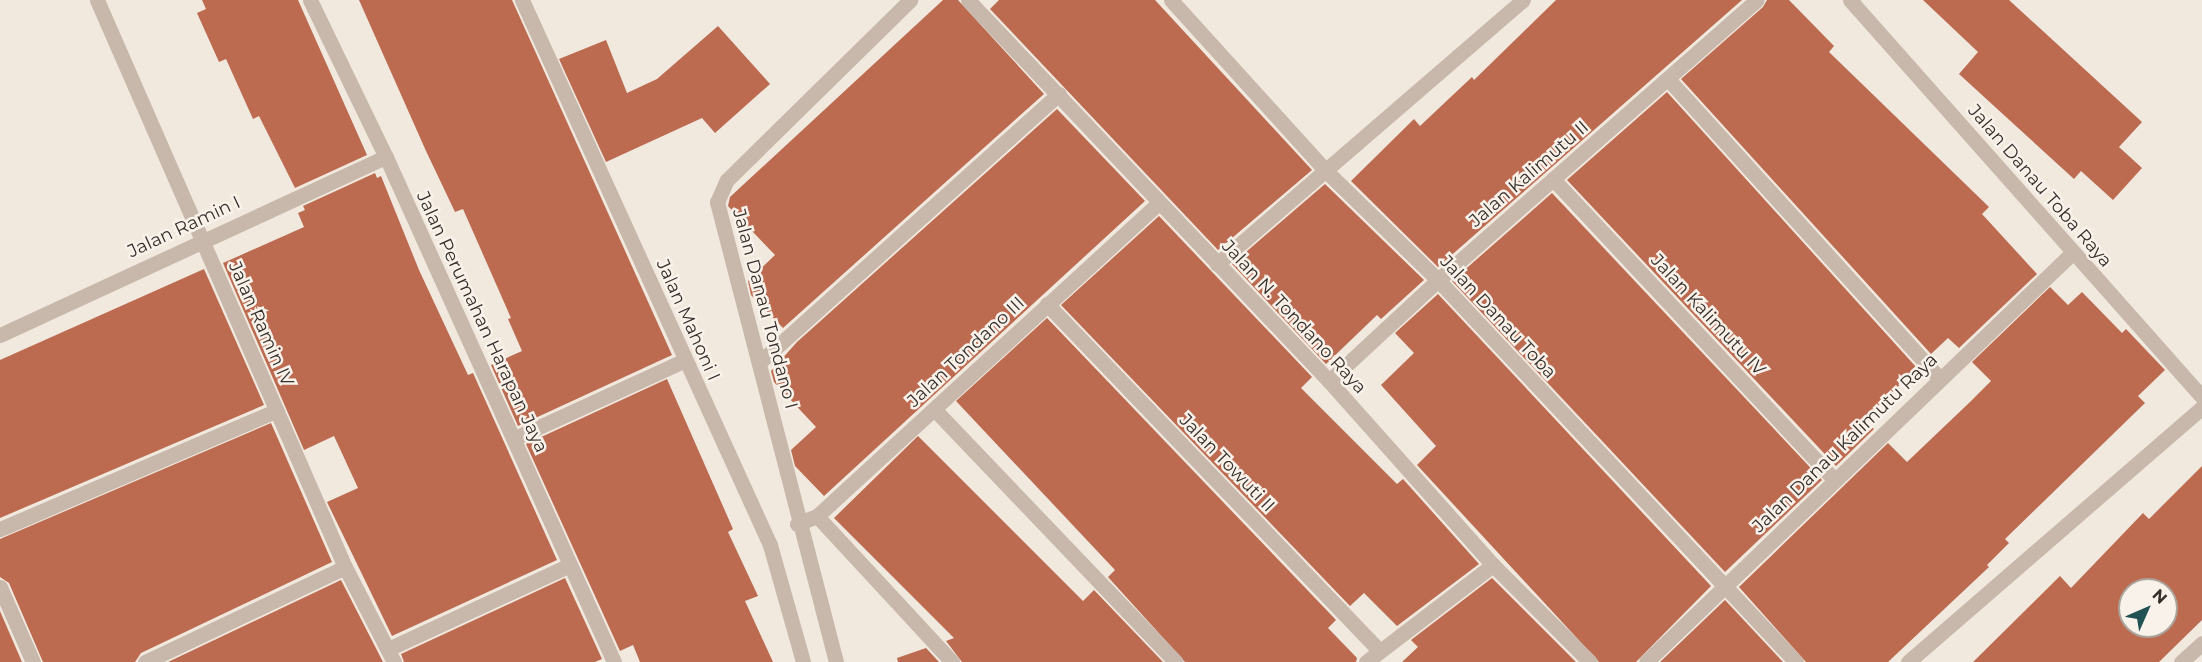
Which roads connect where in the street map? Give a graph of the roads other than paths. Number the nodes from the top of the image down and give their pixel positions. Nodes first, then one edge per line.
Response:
1 (97, 0) edge
2 (310, 0) edge
3 (522, 0) edge
4 (910, 0) edge
5 (968, 0) edge
6 (1171, 0) edge
7 (1523, 0) edge
8 (1757, 0) edge
9 (1850, 0) edge
10 (1668, 78) junction
11 (1059, 94) junction
12 (386, 157) junction
13 (1326, 171) junction
14 (1553, 178) junction
15 (1157, 204) junction
16 (202, 239) junction
17 (2072, 253) junction
18 (1217, 264) junction
19 (1438, 280) junction
20 (1047, 304) junction
21 (0, 335) edge
22 (685, 360) junction
23 (761, 362) junction
24 (1940, 379) junction
25 (1329, 381) junction
26 (2202, 397) edge
27 (2202, 407) edge
28 (934, 409) junction
29 (277, 410) junction
30 (515, 438) junction
31 (1834, 479) junction
32 (817, 516) junction
33 (797, 524) junction
34 (0, 530) edge
35 (570, 565) junction
36 (1494, 565) junction
37 (345, 567) junction
38 (1722, 586) junction
39 (0, 588) edge
40 (2202, 643) edge
41 (1379, 650) junction
42 (391, 655) edge
43 (33, 662) edge
44 (145, 662) edge
45 (614, 662) edge
46 (803, 662) edge
47 (836, 662) edge
48 (952, 662) edge
49 (1176, 662) edge
50 (1366, 662) edge
51 (1590, 662) edge
52 (1646, 662) edge
53 (1796, 662) edge
54 (1908, 662) edge
55 (2181, 662) edge

1 - 16 street, Jalan Ramin IV
2 - 12 street, Jalan Perumahan Harapan Jaya
3 - 22 street, Jalan Mahoni I
4 - 23 street, Jalan Danau Tondano I
5 - 11 street, Jalan N. Tondano Raya
6 - 13 street, Jalan Danau Toba
7 - 13 street
8 - 10 street, Jalan Kalimutu II
9 - 17 street, Jalan Danau Toba Raya
10 - 14 street, Jalan Kalimutu II
10 - 24 street
11 - 15 street, Jalan N. Tondano Raya
11 - 23 street
12 - 16 street, Jalan Ramin I
12 - 30 street, Jalan Perumahan Harapan Jaya
13 - 18 street
13 - 19 street, Jalan Danau Toba
14 - 19 street, Jalan Kalimutu II
14 - 31 street, Jalan Kalimutu IV
15 - 18 street, Jalan N. Tondano Raya
15 - 20 street, Jalan Tondano III
16 - 21 street, Jalan Ramin I
16 - 29 street, Jalan Ramin IV
17 - 24 street, Jalan Danau Kalimutu Raya
17 - 26 street, Jalan Danau Toba Raya
18 - 25 street, Jalan N. Tondano Raya
19 - 25 street, Jalan Kalimutu II
19 - 38 street, Jalan Danau Toba
20 - 28 street, Jalan Tondano III
20 - 41 street, Jalan Towuti II
22 - 30 street
22 - 46 street, Jalan Mahoni I
23 - 33 street, Jalan Danau Tondano I
24 - 31 street, Jalan Danau Kalimutu Raya
25 - 36 street, Jalan N. Tondano Raya
27 - 54 street
28 - 32 street, Jalan Tondano III
28 - 49 street
29 - 34 street
29 - 37 street, Jalan Ramin IV
30 - 35 street, Jalan Perumahan Harapan Jaya
31 - 38 street, Jalan Danau Kalimutu Raya
32 - 33 street, Jalan Tondano III
32 - 48 street
33 - 47 street, Jalan Danau Tondano I
35 - 42 street
35 - 45 street, Jalan Perumahan Harapan Jaya
36 - 41 street
36 - 51 street, Jalan N. Tondano Raya
37 - 42 street, Jalan Ramin IV
37 - 44 street
38 - 52 street, Jalan Danau Kalimutu Raya
38 - 53 street, Jalan Danau Toba
39 - 43 street
40 - 55 street
41 - 50 street

